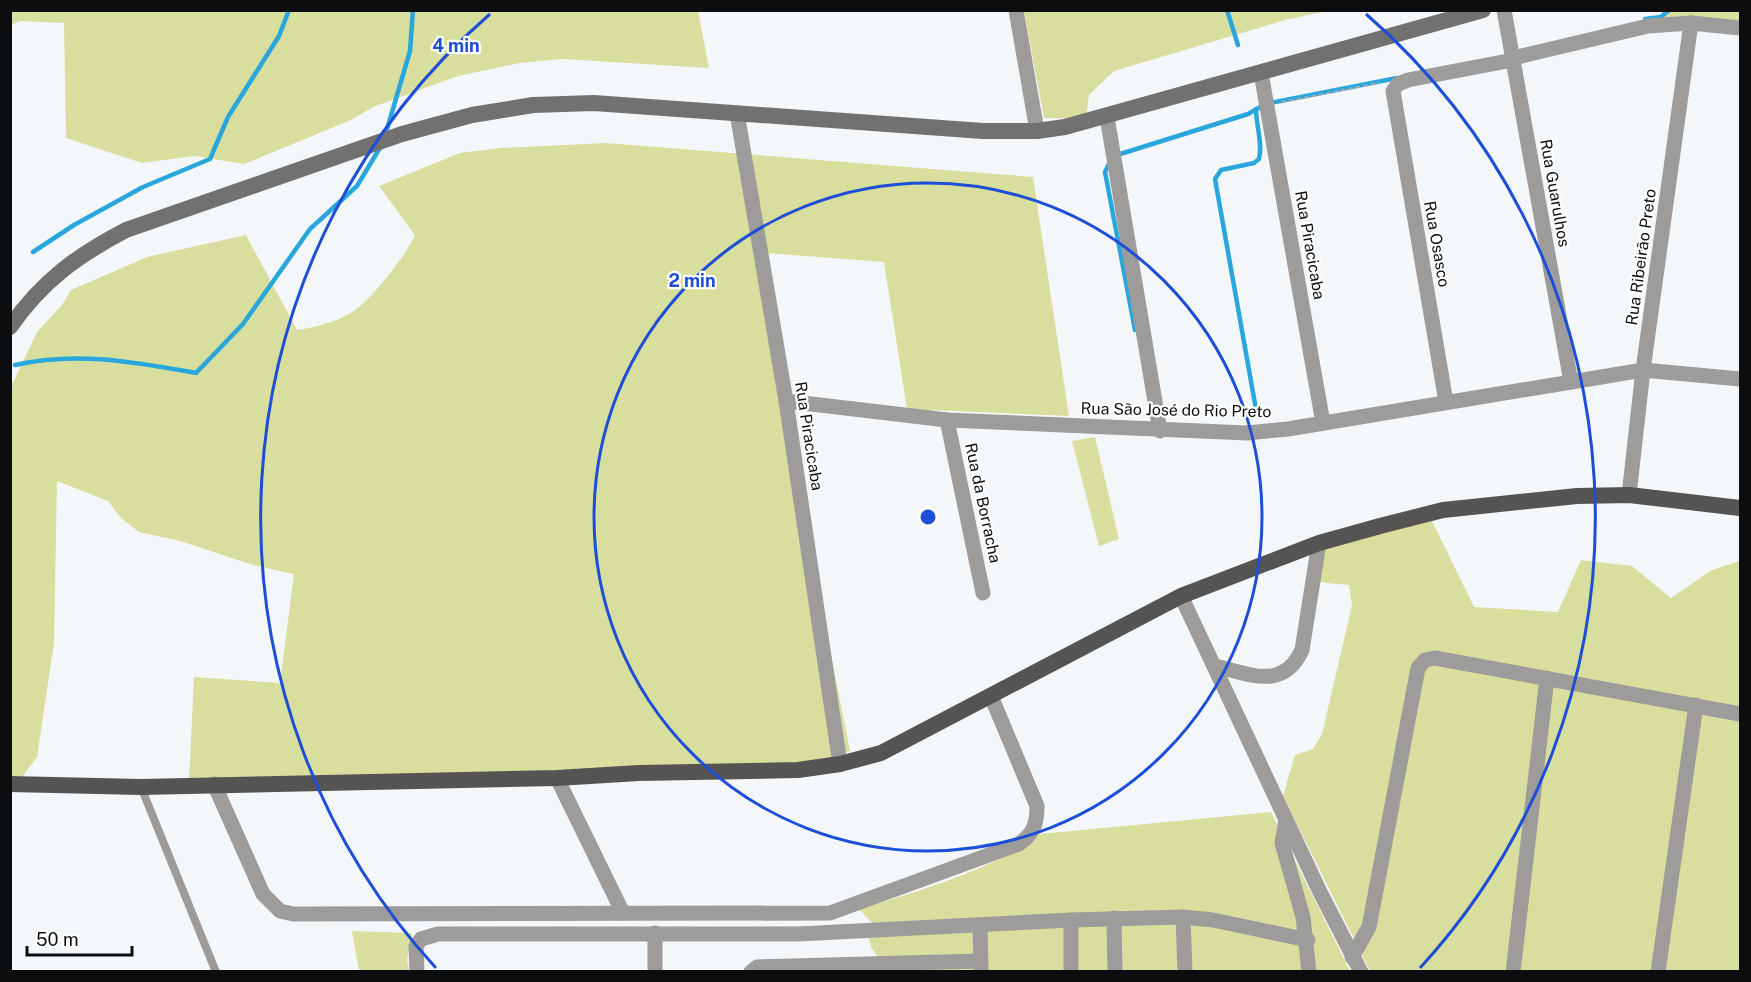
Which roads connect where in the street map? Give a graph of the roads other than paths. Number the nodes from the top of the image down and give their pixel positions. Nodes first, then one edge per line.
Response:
1 (1016, 10) edge
2 (1483, 10) edge
3 (1503, 10) edge
4 (1691, 23) junction
5 (1740, 28) edge
6 (1513, 59) junction
7 (1261, 73) junction
8 (736, 113) junction
9 (1107, 117) junction
10 (1037, 131) junction
11 (10, 327) edge
12 (1643, 370) junction
13 (1740, 379) edge
14 (1571, 382) junction
15 (786, 401) junction
16 (1446, 402) junction
17 (947, 420) junction
18 (1323, 423) junction
19 (1160, 431) junction
20 (1629, 495) junction
21 (1740, 508) edge
22 (1319, 543) junction
23 (983, 593) dead end
24 (1181, 596) junction
25 (1215, 666) junction
26 (1547, 678) junction
27 (991, 696) junction
28 (1696, 705) junction
29 (1740, 714) edge
30 (840, 764) junction
31 (557, 778) junction
32 (10, 784) edge
33 (214, 784) junction
34 (141, 787) junction
35 (1286, 820) junction
36 (623, 913) junction
37 (830, 913) junction
38 (1184, 917) junction
39 (1114, 918) junction
40 (1071, 920) junction
41 (980, 925) junction
42 (655, 933) junction
43 (798, 934) junction
44 (1308, 940) junction
45 (1352, 957) junction
46 (981, 966) edge
47 (835, 969) edge
48 (216, 972) edge
49 (417, 972) edge
50 (655, 972) edge
51 (751, 972) edge
52 (1071, 972) edge
53 (1115, 972) edge
54 (1185, 972) edge
55 (1309, 972) edge
56 (1361, 972) edge
57 (1513, 972) edge
58 (1658, 972) edge

1 - 10 street
2 - 7 main road
3 - 6 street, Rua Guarulhos
4 - 5 street
4 - 6 street
4 - 12 street, Rua Ribeirão Preto
6 - 14 street, Rua Guarulhos
6 - 16 street, Rua Osasco
7 - 9 main road
7 - 18 street, Rua Piracicaba
8 - 10 main road
8 - 11 main road
8 - 15 street, Rua Piracicaba
9 - 10 main road
9 - 19 street
12 - 13 street, Rua São José do Rio Preto
12 - 14 street, Rua São José do Rio Preto
12 - 20 street, Rua Ribeirão Preto
14 - 16 street, Rua São José do Rio Preto
15 - 17 street, Rua São José do Rio Preto
15 - 30 street, Rua Piracicaba
16 - 18 street, Rua São José do Rio Preto
17 - 19 street, Rua São José do Rio Preto
17 - 23 street, Rua da Borracha
18 - 19 street, Rua São José do Rio Preto
20 - 21 main road
20 - 22 main road
22 - 24 main road
22 - 25 street
24 - 25 street
24 - 27 main road
25 - 35 street
26 - 28 street
26 - 45 street
26 - 57 street
27 - 30 main road
27 - 37 street
28 - 29 street
28 - 58 street
30 - 31 main road
31 - 33 main road
31 - 36 street
32 - 34 main road
33 - 34 main road
33 - 36 street
34 - 48 lane
35 - 44 street
35 - 45 street
36 - 37 street
37 - 43 street
38 - 39 street
38 - 44 street
38 - 54 street
39 - 40 street
39 - 53 street
40 - 41 street
40 - 52 street
41 - 43 street
41 - 46 street
42 - 43 street
42 - 49 street
42 - 50 street
44 - 55 street
45 - 56 street
46 - 47 street
47 - 51 street

